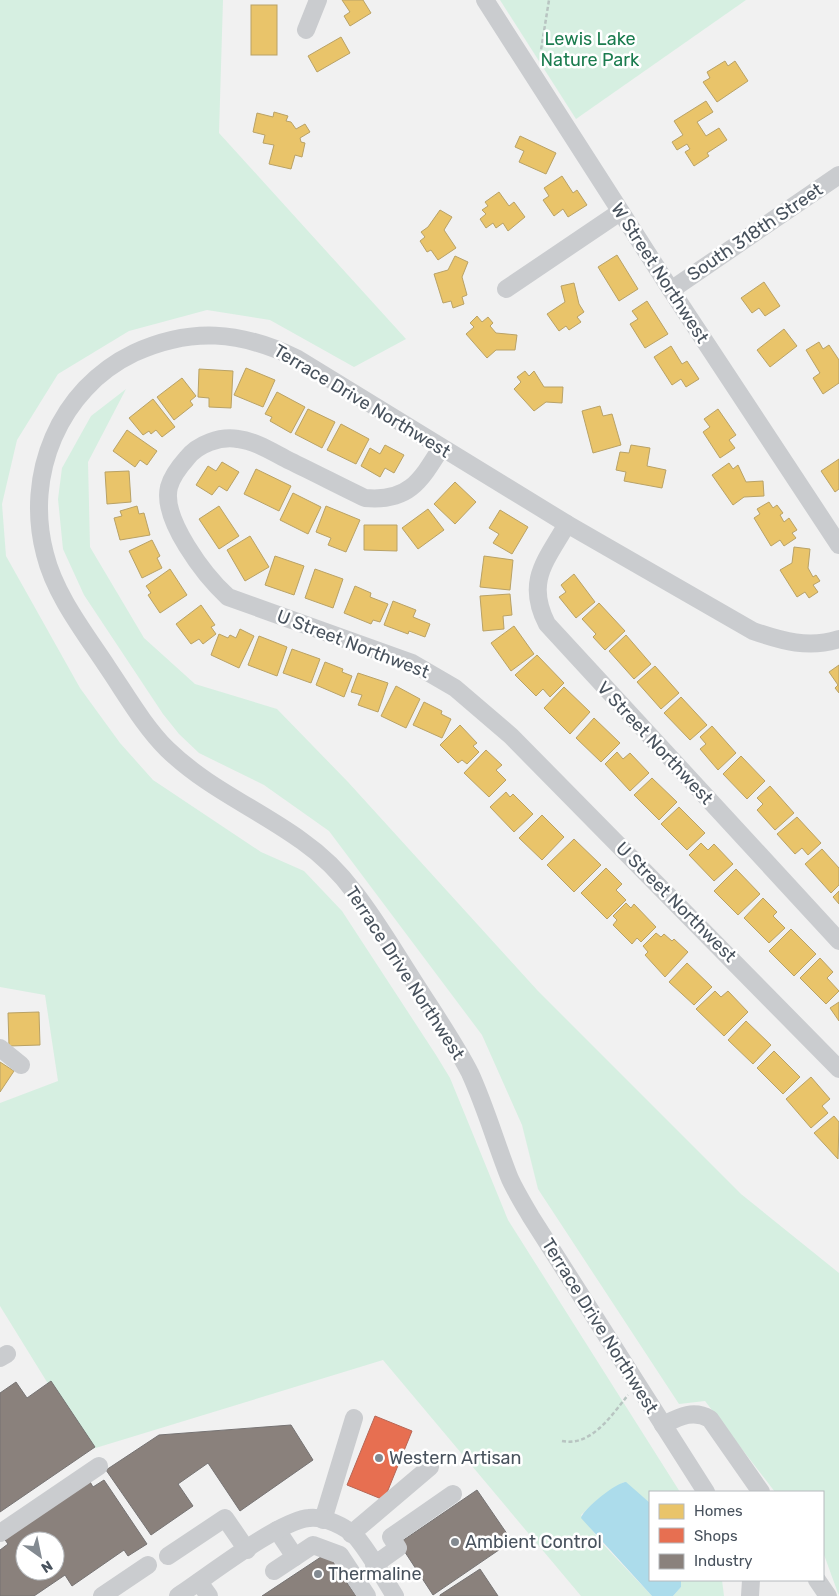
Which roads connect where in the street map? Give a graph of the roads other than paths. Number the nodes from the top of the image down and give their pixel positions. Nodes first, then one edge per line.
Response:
1 (318, 0) edge
2 (485, 0) edge
3 (306, 30) dead end
4 (839, 175) edge
5 (620, 212) junction
6 (506, 289) dead end
7 (671, 290) junction
8 (441, 448) junction
9 (567, 524) junction
10 (836, 533) edge
11 (839, 639) edge
12 (839, 941) edge
13 (0, 1048) edge
14 (21, 1065) dead end
15 (839, 1069) edge
16 (354, 1418) dead end
17 (663, 1425) junction
18 (99, 1466) dead end
19 (430, 1467) dead end
20 (705, 1491) edge
21 (760, 1491) edge
22 (453, 1494) dead end
23 (317, 1519) junction
24 (277, 1530) junction
25 (0, 1533) edge
26 (352, 1534) junction
27 (247, 1550) junction
28 (168, 1556) dead end
29 (295, 1557) junction
30 (148, 1565) dead end
31 (374, 1565) junction
32 (274, 1571) dead end
33 (751, 1581) edge
34 (818, 1581) edge
35 (204, 1589) edge
36 (102, 1596) edge
37 (178, 1596) edge
38 (367, 1596) edge
39 (395, 1596) edge
40 (750, 1596) edge
41 (828, 1596) edge

1 - 3 street
2 - 5 street, W Street Northwest
4 - 7 street, South 318th Street
5 - 6 street
5 - 7 street, W Street Northwest
7 - 10 street, W Street Northwest
8 - 9 street, Terrace Drive Northwest
8 - 15 street, U Street Northwest
8 - 17 street, Terrace Drive Northwest
9 - 11 street, Terrace Drive Northwest
9 - 12 street, V Street Northwest
13 - 14 street
16 - 23 street
17 - 20 street, Terrace Drive Northwest
17 - 21 street
18 - 25 street
19 - 26 street
22 - 31 street
23 - 24 street
23 - 26 street
24 - 27 street
24 - 29 street
26 - 31 street
27 - 28 street
27 - 35 street
29 - 32 street
29 - 38 street
30 - 36 street
31 - 39 street
33 - 40 street
34 - 41 street
35 - 37 street

